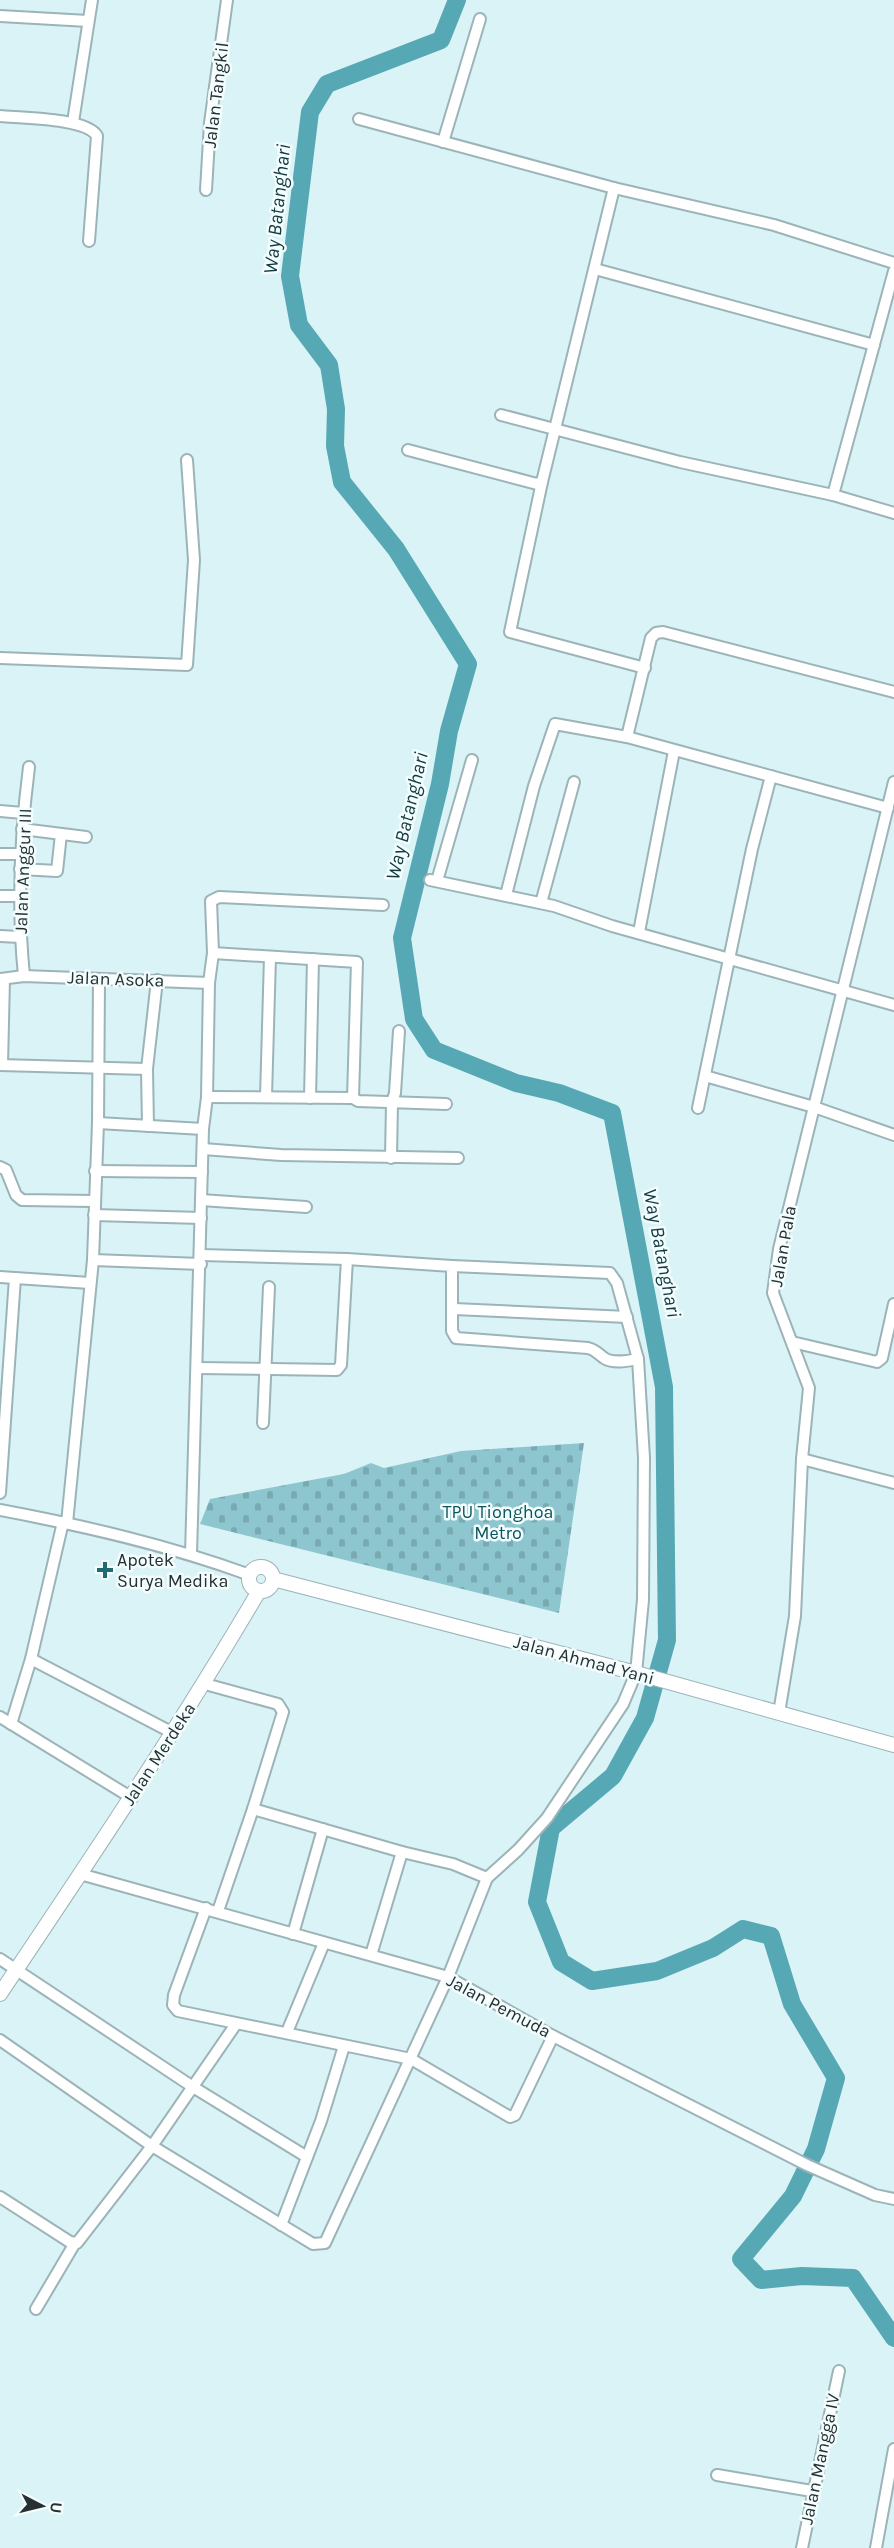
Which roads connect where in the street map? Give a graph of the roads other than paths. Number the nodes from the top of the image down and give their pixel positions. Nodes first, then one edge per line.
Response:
1 (92, 0) edge
2 (227, 0) edge
3 (0, 16) edge
4 (480, 19) dead end
5 (88, 21) junction
6 (0, 116) edge
7 (359, 119) dead end
8 (73, 122) junction
9 (443, 141) junction
10 (614, 188) junction
11 (206, 190) dead end
12 (89, 242) dead end
13 (894, 263) edge
14 (595, 268) junction
15 (894, 271) edge
16 (874, 345) junction
17 (501, 415) dead end
18 (554, 428) junction
19 (408, 450) dead end
20 (187, 460) dead end
21 (542, 482) junction
22 (833, 495) junction
23 (894, 513) edge
24 (0, 658) edge
25 (645, 668) junction
26 (894, 692) edge
27 (627, 737) junction
28 (674, 751) junction
29 (472, 760) dead end
30 (29, 767) dead end
31 (771, 776) junction
32 (574, 782) dead end
33 (894, 782) edge
34 (888, 808) junction
35 (0, 811) edge
36 (23, 813) junction
37 (22, 829) junction
38 (62, 834) junction
39 (86, 837) dead end
40 (0, 854) edge
41 (21, 854) junction
42 (20, 869) junction
43 (506, 895) junction
44 (0, 896) edge
45 (20, 896) junction
46 (542, 903) junction
47 (383, 905) dead end
48 (639, 932) junction
49 (0, 936) edge
50 (20, 937) junction
51 (213, 953) junction
52 (270, 957) junction
53 (729, 957) junction
54 (313, 959) junction
55 (24, 976) junction
56 (2, 979) edge
57 (99, 980) junction
58 (157, 980) junction
59 (209, 983) junction
60 (843, 990) junction
61 (894, 1005) edge
62 (399, 1031) dead end
63 (1, 1065) edge
64 (99, 1067) junction
65 (147, 1069) junction
66 (705, 1076) junction
67 (207, 1097) junction
68 (266, 1097) junction
69 (310, 1098) junction
70 (353, 1098) junction
71 (392, 1102) junction
72 (446, 1104) dead end
73 (814, 1107) junction
74 (698, 1108) dead end
75 (98, 1123) junction
76 (148, 1126) junction
77 (203, 1129) junction
78 (894, 1135) edge
79 (203, 1149) junction
80 (391, 1158) junction
81 (458, 1158) dead end
82 (0, 1167) edge
83 (95, 1171) junction
84 (202, 1172) junction
85 (201, 1200) junction
86 (94, 1201) junction
87 (306, 1207) dead end
88 (94, 1215) junction
89 (201, 1218) junction
90 (347, 1259) junction
91 (93, 1260) junction
92 (201, 1260) junction
93 (452, 1266) junction
94 (0, 1277) edge
95 (15, 1278) junction
96 (90, 1283) junction
97 (269, 1287) dead end
98 (894, 1304) edge
99 (454, 1309) junction
100 (627, 1317) junction
101 (792, 1342) junction
102 (638, 1359) junction
103 (197, 1368) junction
104 (264, 1369) junction
105 (263, 1423) dead end
106 (802, 1459) junction
107 (894, 1483) edge
108 (0, 1493) edge
109 (0, 1510) edge
110 (65, 1522) junction
111 (191, 1554) junction
112 (250, 1575) junction
113 (273, 1579) junction
114 (259, 1592) junction
115 (32, 1659) junction
116 (640, 1675) junction
117 (205, 1684) junction
118 (779, 1713) junction
119 (0, 1717) edge
120 (11, 1724) junction
121 (173, 1733) junction
122 (894, 1745) edge
123 (132, 1798) junction
124 (253, 1809) junction
125 (323, 1830) junction
126 (402, 1852) junction
127 (80, 1874) junction
128 (487, 1878) junction
129 (206, 1908) junction
130 (218, 1911) junction
131 (293, 1934) junction
132 (324, 1943) junction
133 (370, 1955) junction
134 (0, 1959) edge
135 (16, 1970) junction
136 (448, 1977) junction
137 (0, 1994) edge
138 (236, 2024) junction
139 (287, 2032) junction
140 (553, 2036) junction
141 (0, 2040) edge
142 (344, 2046) junction
143 (411, 2059) junction
144 (193, 2087) junction
145 (152, 2146) junction
146 (307, 2157) junction
147 (0, 2197) edge
148 (894, 2199) edge
149 (282, 2225) junction
150 (75, 2243) junction
151 (36, 2309) dead end
152 (839, 2371) dead end
153 (894, 2449) edge
154 (717, 2475) dead end
155 (812, 2491) junction
156 (802, 2548) edge
157 (876, 2548) edge

1 - 5 street
2 - 11 street, Jalan Tangkil
3 - 5 street
4 - 9 street
5 - 8 street
6 - 8 street
7 - 9 street
8 - 12 street
9 - 10 street
10 - 13 street
10 - 14 street
14 - 16 street
14 - 18 street
15 - 16 street
16 - 22 street
17 - 18 street
18 - 21 street
18 - 22 street
19 - 21 street
20 - 24 street
21 - 25 street
22 - 23 street
25 - 26 street
25 - 27 street
27 - 28 street
27 - 43 street
28 - 31 street
28 - 48 street
29 - 43 street
30 - 36 street, Jalan Anggur III
31 - 34 street
31 - 53 street
32 - 46 street
33 - 34 street, Jalan Pala
34 - 60 street, Jalan Pala
35 - 36 street
36 - 37 street, Jalan Anggur III
37 - 38 street
37 - 41 street, Jalan Anggur III
38 - 39 street
38 - 42 street
40 - 41 street
41 - 42 street, Jalan Anggur III
42 - 45 street, Jalan Anggur III
43 - 46 street
44 - 45 street
45 - 50 street, Jalan Anggur III
46 - 48 street
47 - 51 street
48 - 53 street
49 - 50 street
50 - 55 street, Jalan Anggur III
51 - 52 street
51 - 59 street
52 - 54 street
52 - 68 street
53 - 60 street
53 - 66 street
54 - 69 street
54 - 70 street
55 - 56 street, Jalan Asoka
55 - 57 street, Jalan Asoka
56 - 63 street
57 - 58 street, Jalan Asoka
57 - 64 street
58 - 59 street, Jalan Asoka
58 - 65 street
59 - 67 street
60 - 61 street
60 - 73 street, Jalan Pala
62 - 71 street
63 - 64 street
64 - 65 street
64 - 75 street
65 - 76 street
66 - 73 street
66 - 74 street
67 - 68 street
67 - 77 street
68 - 69 street
69 - 70 street
70 - 71 street
71 - 72 street
71 - 80 street
73 - 78 street
73 - 101 street, Jalan Pala
75 - 76 street
75 - 83 street
76 - 77 street
77 - 79 street
79 - 80 street
79 - 84 street
80 - 81 street
82 - 86 street
83 - 84 street
83 - 86 street
84 - 85 street
85 - 87 street
85 - 89 street
86 - 88 street
88 - 89 street
88 - 91 street
89 - 92 street
90 - 92 street
90 - 93 street
90 - 104 street
91 - 92 street
91 - 96 street
92 - 103 street
93 - 99 street
93 - 100 street
94 - 95 street
95 - 96 street
95 - 108 street
96 - 110 street
97 - 104 street
98 - 101 street
99 - 100 street
99 - 102 street
100 - 102 street
101 - 106 street, Jalan Pala
102 - 116 street
103 - 104 street
103 - 111 street
104 - 105 street
106 - 107 street
106 - 118 street, Jalan Pala
109 - 110 street
110 - 111 street
110 - 115 street
111 - 112 street
112 - 113 main road
112 - 114 main road
113 - 114 main road
113 - 116 main road, Jalan Ahmad Yani
114 - 117 main road, Jalan Merdeka
115 - 120 street
115 - 121 street
116 - 118 main road, Jalan Ahmad Yani
116 - 128 street
117 - 121 main road, Jalan Merdeka
117 - 124 street
118 - 122 main road, Jalan Ahmad Yani
119 - 120 street
120 - 123 street
121 - 123 main road, Jalan Merdeka
123 - 127 main road, Jalan Merdeka
124 - 125 street
124 - 130 street
125 - 126 street
125 - 131 street
126 - 128 street
126 - 133 street
127 - 129 street, Jalan Pemuda
127 - 135 main road, Jalan Merdeka
128 - 136 street
129 - 130 street, Jalan Pemuda
129 - 138 street
130 - 131 street, Jalan Pemuda
131 - 132 street, Jalan Pemuda
132 - 133 street, Jalan Pemuda
132 - 139 street
133 - 136 street, Jalan Pemuda
134 - 135 street
135 - 137 main road, Jalan Merdeka
135 - 144 street
136 - 140 street, Jalan Pemuda
136 - 143 street
138 - 139 street
138 - 144 street
139 - 142 street
140 - 143 street
140 - 148 street, Jalan Pemuda
141 - 145 street
142 - 143 street
142 - 146 street
143 - 149 street
144 - 145 street
144 - 146 street
145 - 149 street
145 - 150 street
146 - 149 street
147 - 150 street
150 - 151 street
152 - 155 street, Jalan Mangga IV
153 - 157 street
154 - 155 street
155 - 156 street, Jalan Mangga IV

